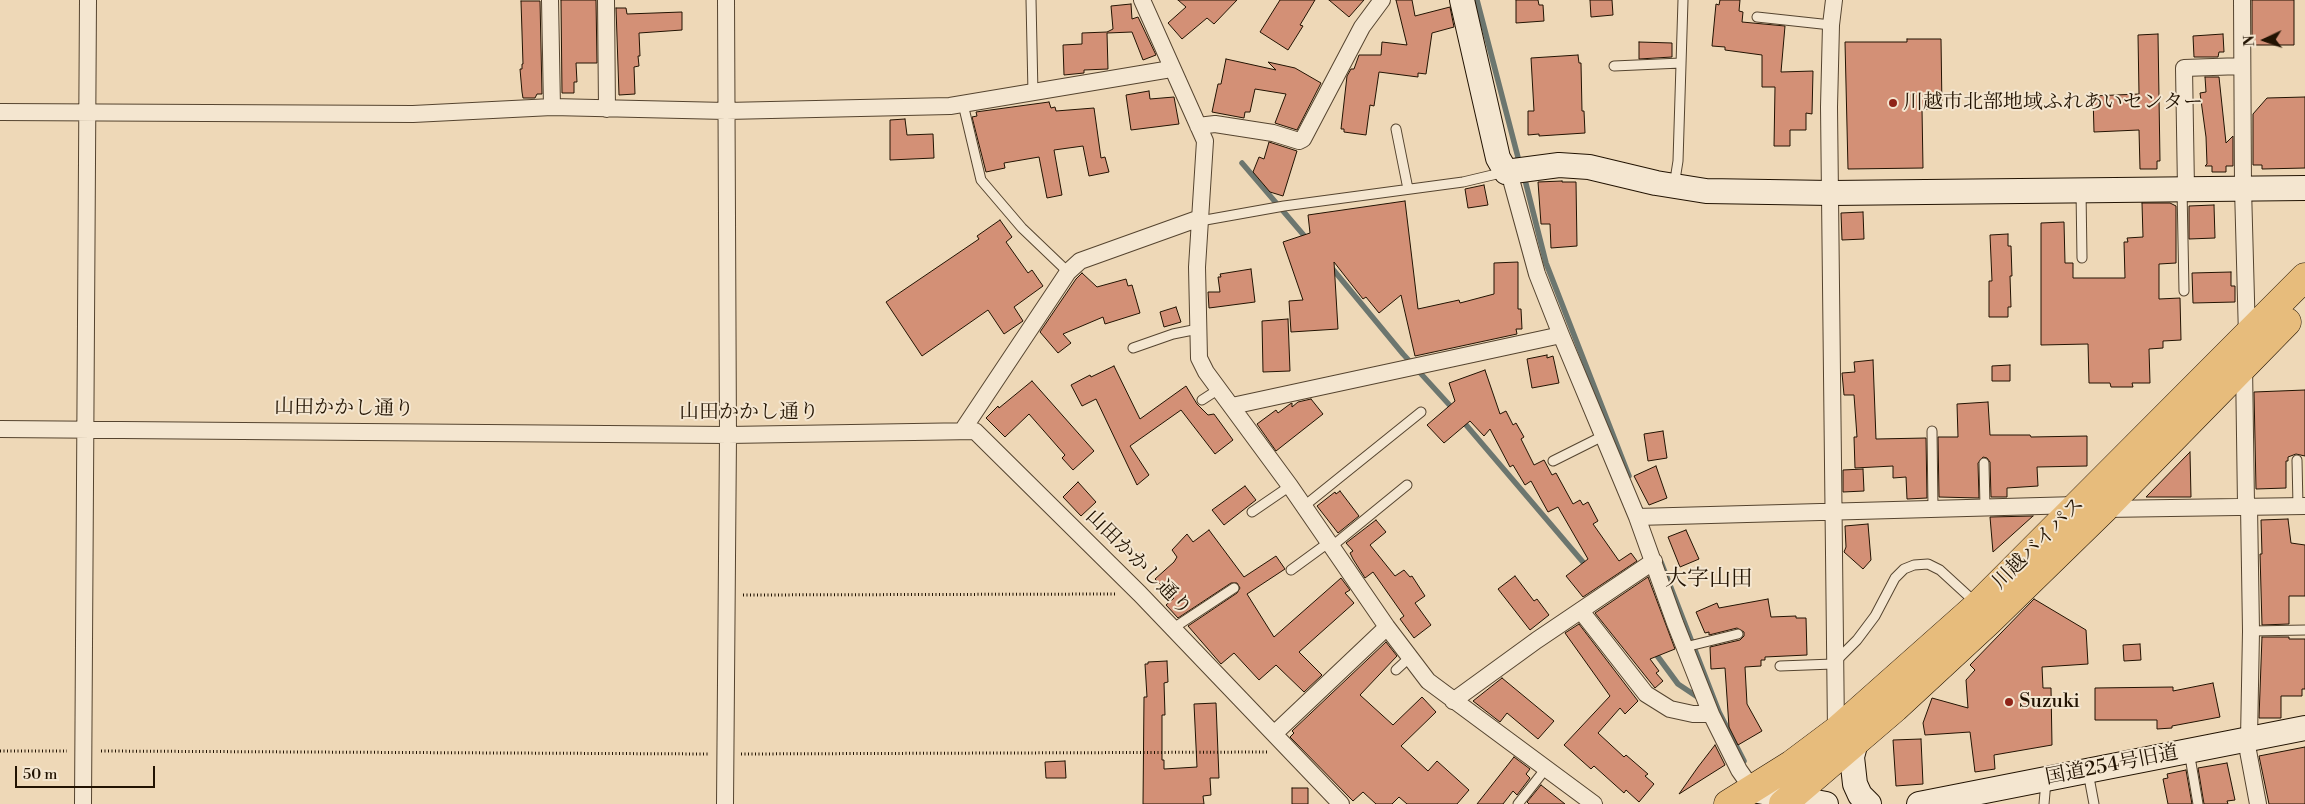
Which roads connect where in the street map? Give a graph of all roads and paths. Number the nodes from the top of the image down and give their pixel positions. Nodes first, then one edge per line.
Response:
1 (88, 0) edge
2 (550, 0) edge
3 (606, 0) edge
4 (726, 0) edge
5 (1032, 0) edge
6 (1142, 0) edge
7 (1382, 0) edge
8 (1462, 0) edge
9 (1683, 0) edge
10 (1834, 0) edge
11 (2242, 0) edge
12 (1757, 16) dead end
13 (1831, 25) junction
14 (1681, 63) junction
15 (1614, 66) dead end
16 (2242, 66) junction
17 (1171, 69) junction
18 (1033, 93) junction
19 (963, 104) junction
20 (552, 107) junction
21 (607, 109) junction
22 (726, 111) junction
23 (0, 112) edge
24 (88, 112) junction
25 (1198, 126) junction
26 (1396, 129) dead end
27 (1508, 172) junction
28 (1674, 186) junction
29 (2243, 188) junction
30 (2305, 188) edge
31 (1408, 189) junction
32 (2184, 189) junction
33 (2080, 190) junction
34 (1831, 193) junction
35 (1200, 219) junction
36 (2082, 258) dead end
37 (1068, 272) junction
38 (2305, 277) edge
39 (2184, 291) dead end
40 (2305, 303) edge
41 (1198, 329) junction
42 (1561, 335) junction
43 (2246, 336) junction
44 (1133, 348) dead end
45 (2244, 365) junction
46 (1219, 389) junction
47 (1202, 400) dead end
48 (1232, 406) junction
49 (1421, 412) dead end
50 (85, 428) junction
51 (0, 429) edge
52 (962, 431) junction
53 (1932, 431) dead end
54 (728, 435) junction
55 (1603, 436) junction
56 (2297, 460) dead end
57 (1553, 461) dead end
58 (1984, 463) dead end
59 (1407, 485) dead end
60 (1290, 486) junction
61 (2078, 506) junction
62 (2247, 506) junction
63 (2301, 506) edge
64 (1303, 507) junction
65 (1985, 507) junction
66 (1934, 508) junction
67 (2104, 509) junction
68 (1834, 511) junction
69 (1252, 512) dead end
70 (1637, 517) junction
71 (1330, 545) junction
72 (1654, 561) junction
73 (1292, 570) dead end
74 (1234, 588) dead end
75 (1140, 594) junction
76 (726, 595) junction
77 (1978, 605) junction
78 (1581, 611) junction
79 (1387, 627) junction
80 (1172, 628) junction
81 (2305, 630) edge
82 (2250, 631) junction
83 (1738, 634) dead end
84 (1685, 647) junction
85 (1409, 658) junction
86 (1833, 664) junction
87 (1780, 666) dead end
88 (1396, 670) dead end
89 (1453, 701) junction
90 (1711, 714) junction
91 (2305, 728) edge
92 (1274, 734) junction
93 (1846, 737) junction
94 (2248, 740) junction
95 (0, 751) edge
96 (83, 751) junction
97 (2189, 751) junction
98 (1290, 752) junction
99 (724, 754) junction
100 (1547, 767) junction
101 (2088, 771) junction
102 (2047, 779) junction
103 (1753, 790) junction
104 (1787, 801) edge
105 (83, 804) edge
106 (725, 804) edge
107 (1341, 804) edge
108 (1518, 804) edge
109 (1594, 804) edge
110 (1728, 804) edge
111 (1826, 804) edge
112 (1869, 804) edge
113 (1919, 804) edge
114 (2044, 804) edge
115 (2094, 804) edge
116 (2198, 804) edge
117 (2258, 804) edge

1 - 24 street
2 - 20 street
3 - 21 street
4 - 22 street
5 - 18 lane
6 - 17 street
7 - 25 street
8 - 27 street
9 - 14 lane
10 - 13 street
11 - 16 street
12 - 13 lane
13 - 34 street
14 - 15 lane
14 - 28 lane
16 - 29 street
16 - 32 street
17 - 18 street
17 - 25 street
18 - 19 street
19 - 22 street
19 - 37 lane
20 - 21 street
20 - 24 street
21 - 22 street
22 - 54 street
23 - 24 street
24 - 50 street
25 - 35 street
26 - 31 lane
27 - 28 street
27 - 31 lane
27 - 42 street
28 - 34 street
29 - 30 street
29 - 32 street
29 - 43 street
31 - 35 lane
32 - 33 street
32 - 39 lane
33 - 34 street
33 - 36 lane
34 - 68 street
35 - 37 street
35 - 41 street
37 - 52 street
38 - 43 highway, 川越バイパス
40 - 45 highway, 川越バイパス
41 - 44 lane
41 - 46 street
42 - 48 street
42 - 55 street
43 - 61 highway, 川越バイパス
45 - 62 street
45 - 67 highway, 川越バイパス
46 - 47 lane
46 - 48 street
48 - 60 street
49 - 64 lane
50 - 51 street, 山田かかし通り
50 - 54 street, 山田かかし通り
50 - 96 street
52 - 54 street, 山田かかし通り
52 - 75 street, 山田かかし通り
53 - 66 lane
54 - 76 street
55 - 57 lane
55 - 70 street
56 - 63 lane
58 - 65 lane
59 - 71 lane
60 - 64 street
60 - 69 lane
61 - 65 street
61 - 77 highway, 川越バイパス
62 - 63 street
62 - 67 street
62 - 82 street
64 - 71 street
65 - 66 street
66 - 68 street
67 - 93 highway, 川越バイパス
68 - 70 street
68 - 86 street
70 - 72 street
71 - 73 lane
71 - 79 street
72 - 78 street
72 - 84 street
74 - 80 lane
75 - 76 path
75 - 80 street, 山田かかし通り
76 - 99 street
77 - 86 lane
77 - 93 highway, 川越バイパス
78 - 89 street
78 - 90 street
79 - 85 street
79 - 92 street
80 - 92 street, 山田かかし通り
81 - 82 lane
82 - 94 street
83 - 84 lane
84 - 90 street
85 - 88 lane
85 - 89 street
86 - 87 lane
86 - 93 street
89 - 100 street
90 - 103 street
91 - 94 street, 国道254号旧道
92 - 98 street, 山田かかし通り
93 - 103 highway, 川越バイパス
93 - 104 highway, 川越バイパス
93 - 112 street
94 - 97 street, 国道254号旧道
94 - 117 street
95 - 96 path
96 - 99 path
96 - 105 street
97 - 101 street, 国道254号旧道
97 - 116 lane
98 - 99 path
98 - 107 street, 山田かかし通り
99 - 106 street
100 - 108 lane
100 - 109 street
101 - 102 street, 国道254号旧道
101 - 115 lane
102 - 113 street, 国道254号旧道
102 - 114 lane
103 - 104 street
103 - 110 highway, 川越バイパス
104 - 111 street

